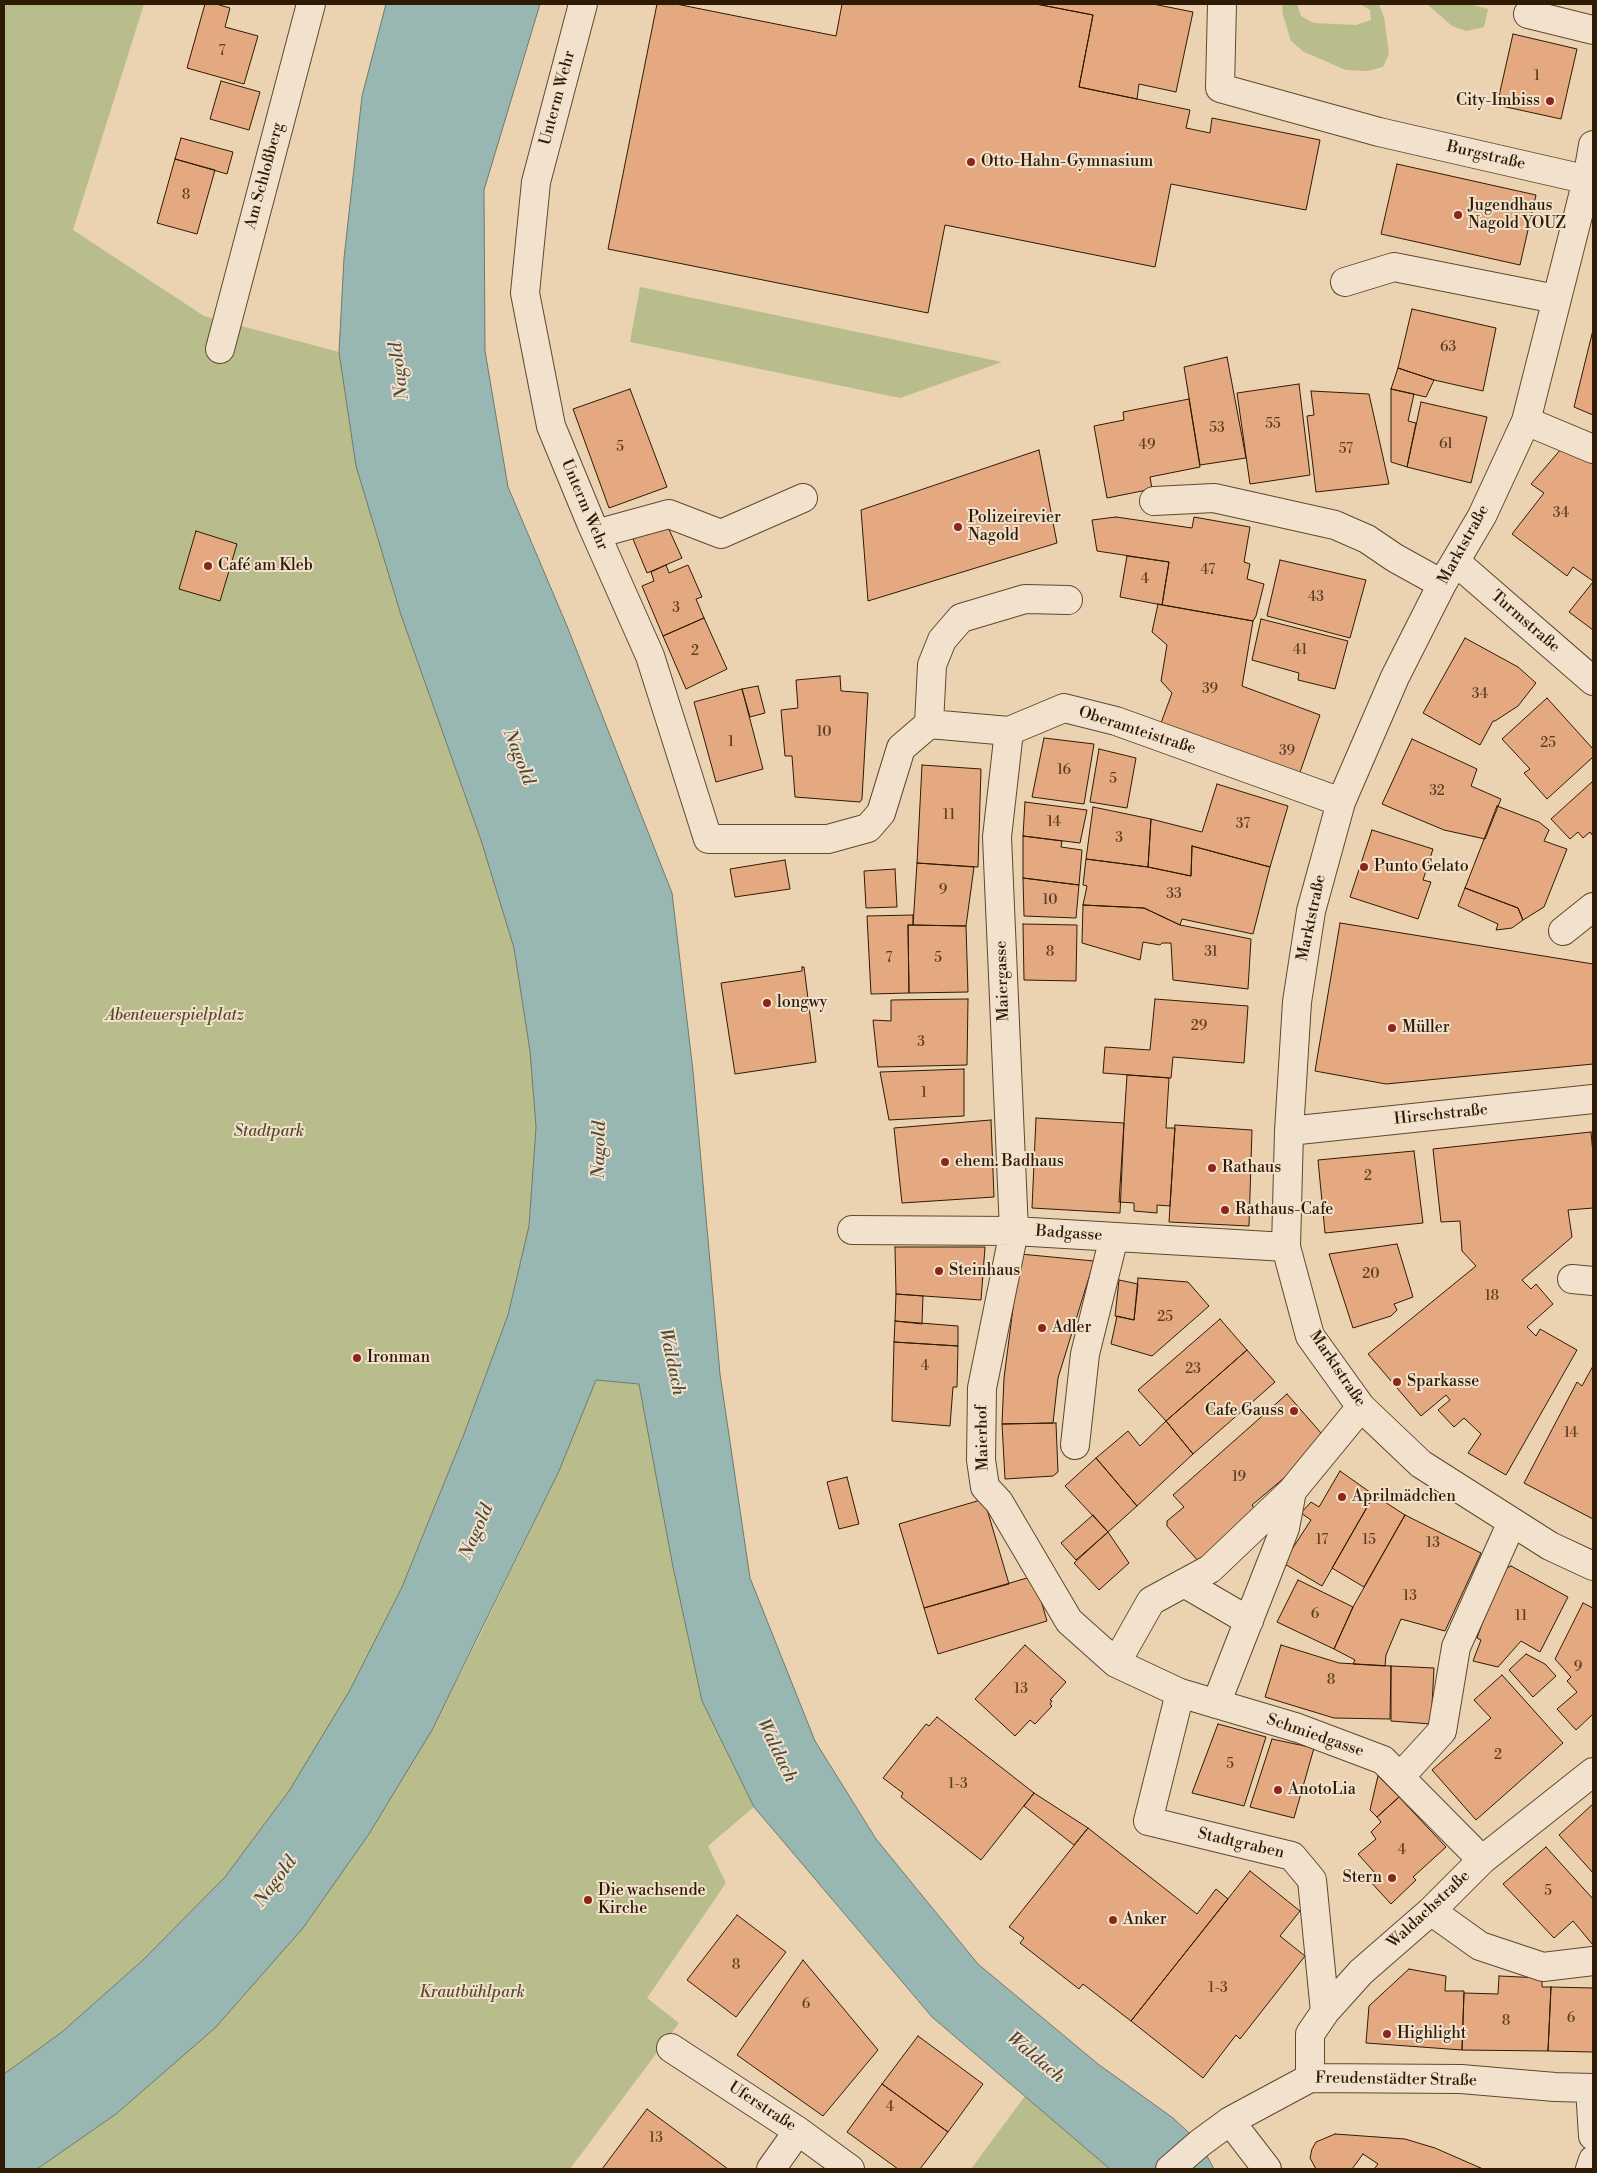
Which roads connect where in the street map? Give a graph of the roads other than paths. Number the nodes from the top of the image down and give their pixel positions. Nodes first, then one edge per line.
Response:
1 (311, 4) edge
2 (582, 4) edge
3 (1222, 4) edge
4 (1528, 14) dead end
5 (1593, 30) edge
6 (1593, 145) edge
7 (1590, 180) edge
8 (1346, 282) dead end
9 (1556, 299) junction
10 (220, 349) dead end
11 (1526, 421) junction
12 (1593, 449) edge
13 (803, 498) dead end
14 (1154, 501) dead end
15 (596, 534) junction
16 (1449, 573) junction
17 (1068, 600) dead end
18 (1593, 681) edge
19 (929, 724) junction
20 (1008, 731) junction
21 (1341, 802) junction
22 (1593, 907) edge
23 (1563, 931) dead end
24 (1593, 1099) edge
25 (1289, 1131) junction
26 (852, 1230) dead end
27 (1014, 1231) junction
28 (1114, 1237) junction
29 (1286, 1248) junction
30 (1361, 1407) junction
31 (1075, 1445) dead end
32 (1292, 1491) junction
33 (1512, 1522) junction
34 (1593, 1566) edge
35 (1184, 1583) junction
36 (1249, 1622) junction
37 (1116, 1663) junction
38 (1180, 1693) junction
39 (1216, 1704) junction
40 (1593, 1772) edge
41 (1400, 1777) junction
42 (1482, 1860) junction
43 (1432, 1910) junction
44 (1593, 1961) edge
45 (1326, 2012) junction
46 (671, 2048) dead end
47 (1310, 2078) junction
48 (1591, 2088) edge
49 (1230, 2122) junction
50 (798, 2131) junction
51 (1593, 2136) edge
52 (1593, 2160) edge
53 (772, 2169) edge
54 (850, 2169) edge
55 (1170, 2169) edge
56 (1267, 2169) edge
57 (1590, 2169) edge

1 - 10 street, Am Schloßberg
2 - 15 street, Unterm Wehr
3 - 7 street, Burgstraße
4 - 5 street
6 - 7 street, Marktstraße
7 - 9 street, Marktstraße
8 - 9 street
9 - 11 street, Marktstraße
11 - 12 street
11 - 16 street, Marktstraße
13 - 15 street
14 - 16 street, Turmstraße
15 - 19 street, Unterm Wehr
16 - 18 street, Turmstraße
16 - 21 street, Marktstraße
17 - 19 street
19 - 20 street, Oberamteistraße
20 - 21 street, Oberamteistraße
20 - 27 street, Maiergasse
21 - 25 street, Marktstraße
22 - 23 street
24 - 25 street, Hirschstraße
25 - 29 street, Marktstraße
26 - 27 street, Badgasse
27 - 28 street, Badgasse
27 - 37 street, Maierhof
28 - 29 street, Badgasse
28 - 31 street
29 - 30 street, Marktstraße
30 - 32 street
30 - 33 street, Marktstraße
32 - 35 street
32 - 36 street
33 - 34 street, Marktstraße
33 - 41 street
35 - 36 street
35 - 37 street
36 - 39 street
37 - 38 street, Schmiedgasse
38 - 39 street, Schmiedgasse
38 - 45 street, Stadtgraben
39 - 41 street, Schmiedgasse
40 - 42 street, Waldachstraße
41 - 42 street, Schmiedgasse
42 - 43 street, Waldachstraße
43 - 44 street
43 - 45 street, Waldachstraße
45 - 47 street, Waldachstraße
46 - 50 street, Uferstraße
47 - 48 street, Freudenstädter Straße
47 - 49 street, Freudenstädter Straße
48 - 51 street, Freudenstädter Straße
49 - 55 street, Freudenstädter Straße
49 - 56 street
50 - 53 street
50 - 54 street, Uferstraße
52 - 57 street

